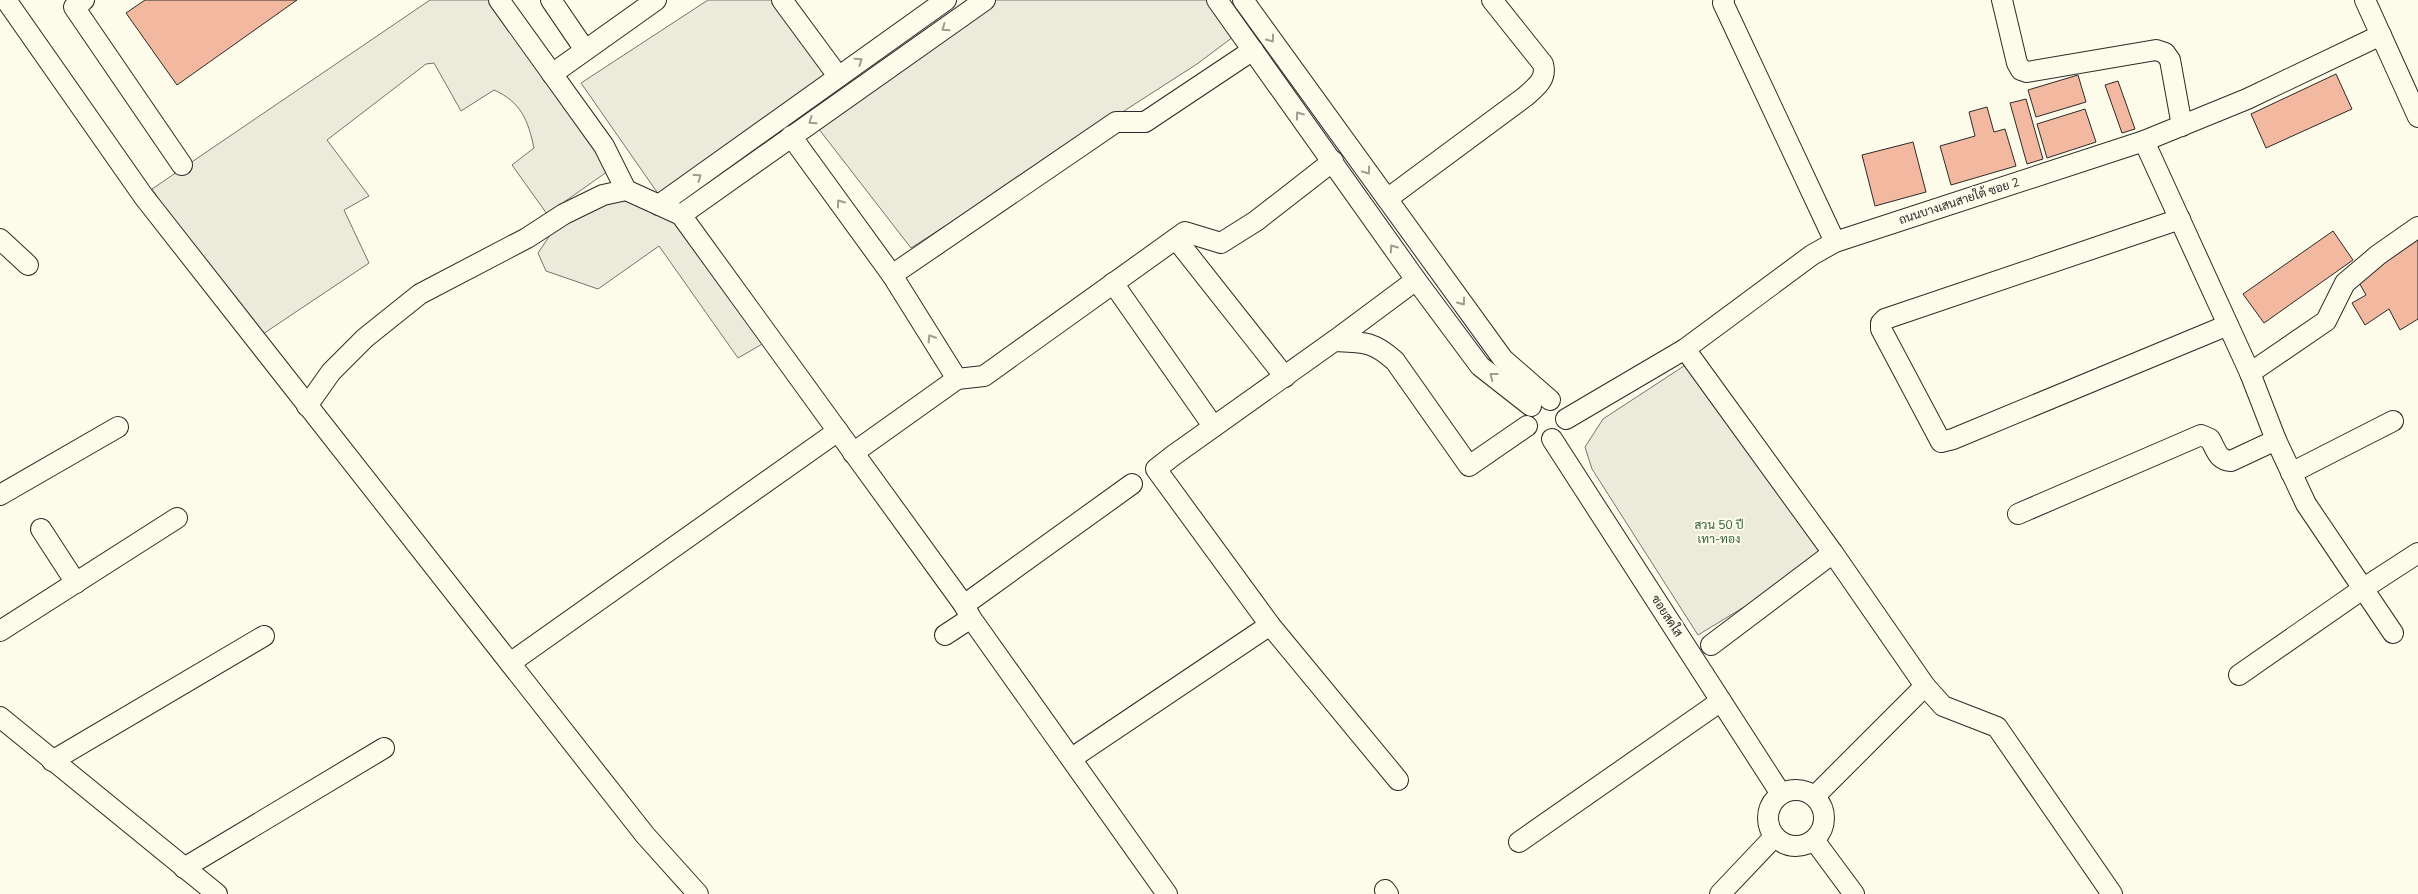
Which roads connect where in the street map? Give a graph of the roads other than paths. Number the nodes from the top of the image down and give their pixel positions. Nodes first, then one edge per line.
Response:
1 (6, 0) edge
2 (500, 0) edge
3 (551, 0) edge
4 (656, 0) edge
5 (782, 0) edge
6 (946, 0) edge
7 (985, 0) edge
8 (1217, 0) edge
9 (1242, 0) edge
10 (1492, 0) edge
11 (1724, 0) edge
12 (2002, 0) edge
13 (2364, 0) edge
14 (76, 2) edge
15 (2381, 35) junction
16 (585, 50) junction
17 (1253, 50) junction
18 (552, 74) junction
19 (838, 76) junction
20 (2418, 116) edge
21 (2182, 126) junction
22 (792, 136) junction
23 (2144, 141) junction
24 (1333, 161) junction
25 (182, 164) dead end
26 (626, 190) junction
27 (1387, 199) junction
28 (659, 205) junction
29 (681, 215) junction
30 (2180, 219) junction
31 (2418, 227) edge
32 (1176, 238) junction
33 (0, 239) edge
34 (1835, 242) junction
35 (28, 265) dead end
36 (892, 275) junction
37 (1416, 280) junction
38 (1113, 283) junction
39 (2228, 325) junction
40 (1334, 341) junction
41 (1685, 349) junction
42 (2250, 373) junction
43 (1285, 377) junction
44 (957, 379) junction
45 (1541, 403) junction
46 (307, 406) junction
47 (1566, 420) junction
48 (2393, 421) dead end
49 (118, 426) dead end
50 (1213, 426) junction
51 (1527, 426) junction
52 (838, 431) junction
53 (1552, 439) junction
54 (2276, 440) junction
55 (853, 453) junction
56 (2291, 473) junction
57 (1132, 484) dead end
58 (0, 495) edge
59 (2018, 514) dead end
60 (177, 518) dead end
61 (41, 529) dead end
62 (1833, 553) junction
63 (2418, 553) edge
64 (76, 582) junction
65 (2364, 588) junction
66 (968, 612) junction
67 (1270, 625) junction
68 (0, 631) edge
69 (2393, 633) dead end
70 (945, 635) dead end
71 (264, 636) dead end
72 (1711, 645) dead end
73 (510, 663) junction
74 (2239, 675) dead end
75 (1925, 686) junction
76 (1721, 701) junction
77 (0, 717) edge
78 (384, 748) dead end
79 (1072, 758) junction
80 (52, 761) junction
81 (1398, 780) dead end
82 (1781, 794) junction
83 (1815, 796) junction
84 (1774, 837) junction
85 (1814, 840) junction
86 (1519, 842) dead end
87 (184, 868) junction
88 (217, 894) edge
89 (698, 894) edge
90 (1167, 894) edge
91 (1720, 894) edge
92 (1854, 894) edge
93 (2112, 894) edge

1 - 46 street
2 - 18 street
3 - 16 street
4 - 16 street
5 - 19 street
19 -> 6 street
7 -> 22 street
8 - 17 street
9 -> 27 street
10 - 27 street
11 - 34 street
12 - 21 street
13 - 15 street
14 - 25 street
15 - 20 street
15 - 21 street, ถนนบางเสนสายใต้ ซอย 2
16 - 18 street
24 -> 17 street
17 - 36 street
18 - 26 street
28 -> 19 street
21 - 23 street, ถนนบางเสนสายใต้ ซอย 2
22 - 29 street
36 -> 22 street
23 - 30 street
23 - 34 street, ถนนบางเสนสายใต้ ซอย 2
24 - 32 street
37 -> 24 street
26 - 28 street
26 - 46 street
27 -> 45 street
28 - 29 street
29 - 52 street
30 - 39 street
30 - 39 street
31 - 42 street
32 - 38 street
32 - 43 street
33 - 35 street
34 - 41 street, ถนนบางเสนสายใต้ ซอย 2
44 -> 36 street
37 - 40 street
45 -> 37 street
38 - 44 street
38 - 50 street
39 - 42 street
40 - 43 street
40 - 51 street
41 - 47 street, ถนนบางเสนสายใต้ ซอย 2
41 - 62 street
42 - 54 street
43 - 50 street
44 - 55 street
45 - 47 street
45 - 51 street
46 - 73 street
47 - 53 street
48 - 56 street
49 - 58 street
50 - 67 street
51 - 53 street
52 - 55 street
52 - 73 street
53 - 76 street, ซอยสดใส
54 - 56 street
54 - 59 street
55 - 66 street
56 - 65 street
57 - 66 street
60 - 64 street
61 - 64 street
62 - 72 street
62 - 75 street
63 - 65 street
64 - 68 street
65 - 69 street
65 - 74 street
66 - 70 street
66 - 79 street
67 - 79 street
67 - 81 street
71 - 80 street
73 - 89 street
75 - 83 street
75 - 93 street
76 - 82 street, ซอยสดใส
76 - 86 street
77 - 80 street
78 - 87 street
79 - 90 street
80 - 87 street
82 - 83 street
82 - 84 street
83 - 85 street
84 - 85 street
84 - 91 street
85 - 92 street
87 - 88 street

